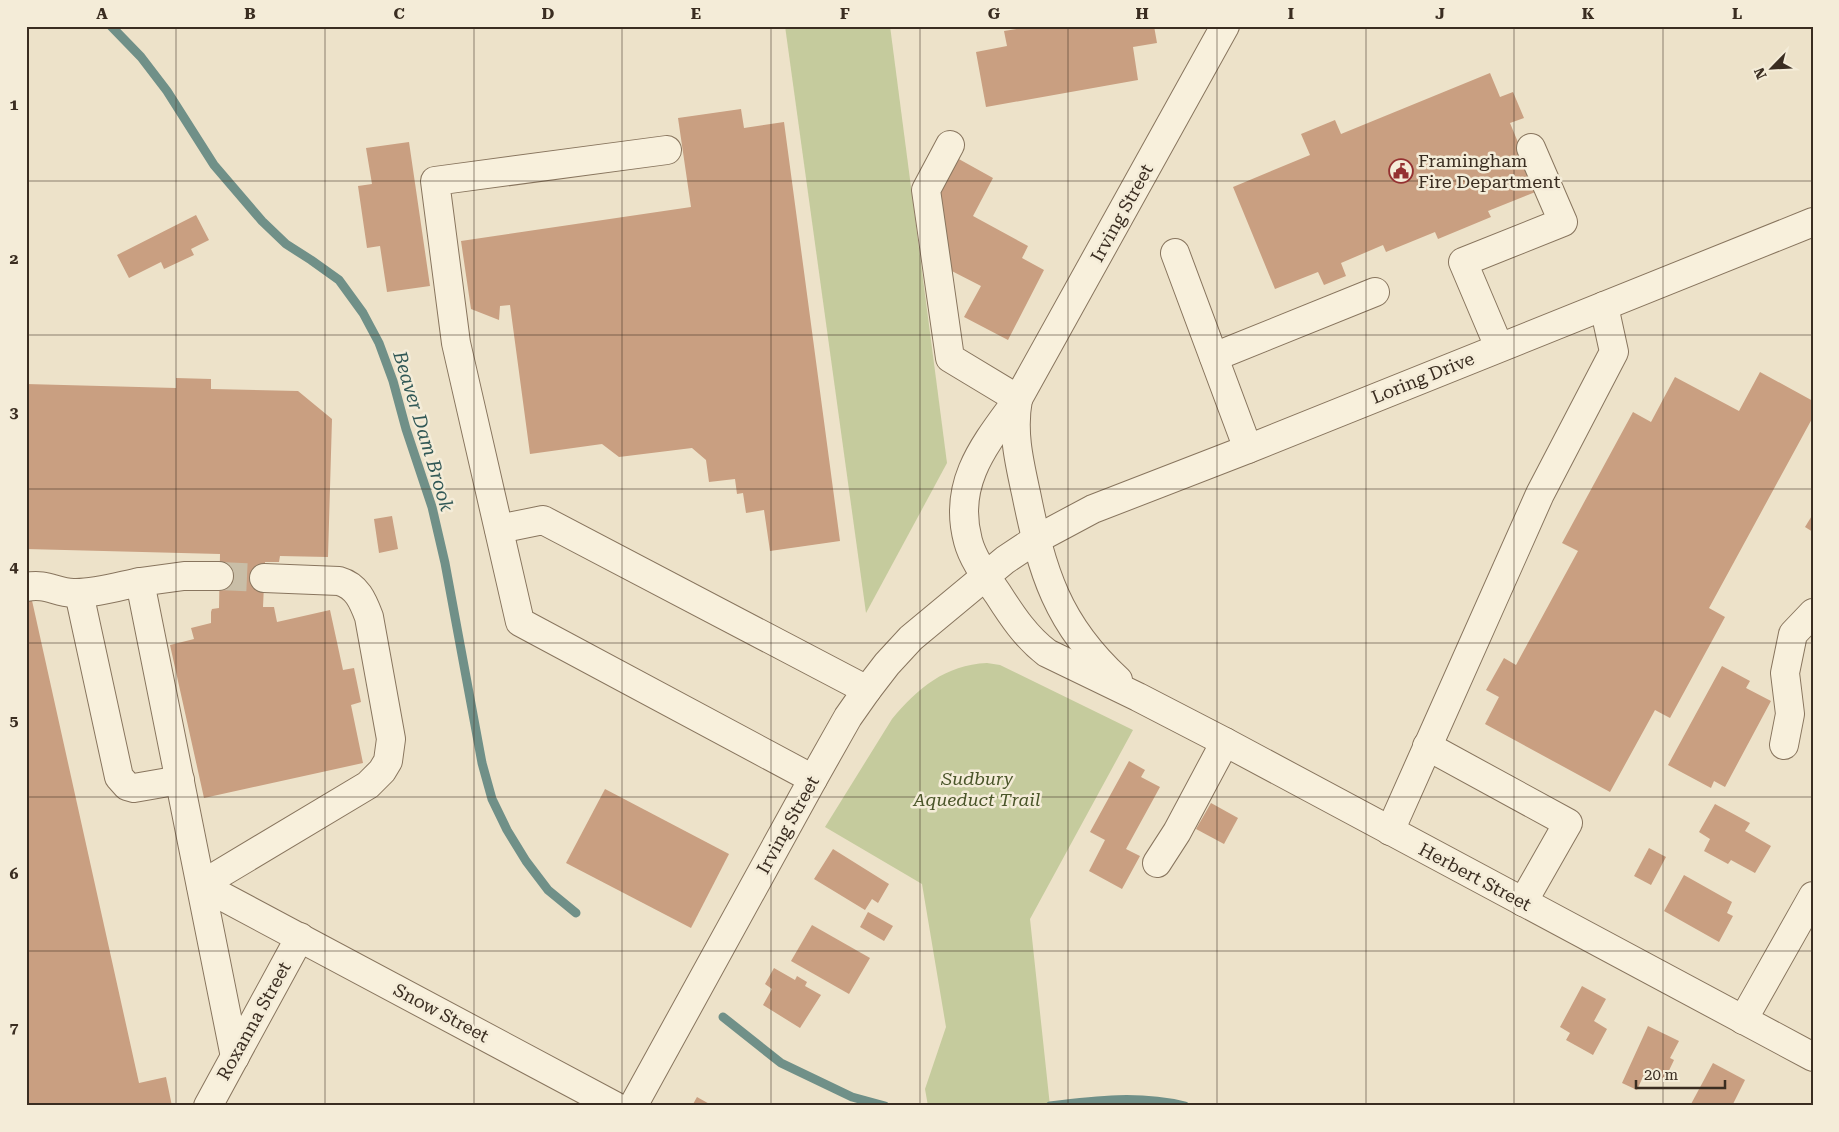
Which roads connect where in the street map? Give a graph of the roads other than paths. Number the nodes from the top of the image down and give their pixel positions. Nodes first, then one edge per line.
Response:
1 (1225, 26) edge
2 (950, 145) dead end
3 (1531, 148) dead end
4 (667, 150) dead end
5 (1813, 222) edge
6 (1175, 253) dead end
7 (1374, 292) dead end
8 (1604, 306) junction
9 (1498, 348) junction
10 (1214, 358) junction
11 (1018, 399) junction
12 (1248, 449) junction
13 (499, 529) junction
14 (1035, 540) junction
15 (219, 576) tunnel mouth
16 (985, 576) junction
17 (264, 578) tunnel mouth
18 (140, 582) junction
19 (26, 587) edge
20 (80, 593) junction
21 (1813, 613) edge
22 (867, 690) junction
23 (1138, 697) junction
24 (1225, 742) junction
25 (1427, 746) junction
26 (1784, 746) dead end
27 (813, 779) junction
28 (182, 792) junction
29 (1390, 831) junction
30 (1157, 863) dead end
31 (201, 886) junction
32 (1813, 896) edge
33 (1523, 902) junction
34 (300, 937) junction
35 (1743, 1020) junction
36 (234, 1057) junction
37 (1813, 1057) edge
38 (208, 1106) edge
39 (615, 1106) edge
40 (633, 1106) edge

1 - 11 street, Irving Street
2 - 11 street
3 - 9 street
4 - 13 street
5 - 8 street, Loring Drive
6 - 10 street
7 - 10 street
8 - 9 street, Loring Drive
8 - 25 street
9 - 12 street, Loring Drive
10 - 12 street
11 - 14 street, Irving Street
11 - 16 street, Irving Street
12 - 14 street, Loring Drive
13 - 22 street
13 - 27 street
14 - 16 street, Irving Street
14 - 23 street, Herbert Street
15 - 18 street
16 - 22 street, Irving Street
16 - 23 street, Herbert Street
17 - 31 street
18 - 20 street
18 - 28 street
19 - 20 street
20 - 28 street
21 - 26 street
22 - 27 street, Irving Street
23 - 24 street, Herbert Street
24 - 29 street, Herbert Street
24 - 30 street
25 - 29 street
25 - 33 street
27 - 40 street, Irving Street
28 - 31 street
29 - 33 street, Herbert Street
31 - 34 street, Snow Street
31 - 36 street
32 - 35 street
33 - 35 street, Herbert Street
34 - 36 street, Roxanna Street
34 - 39 street, Snow Street
35 - 37 street, Herbert Street
36 - 38 street, Roxanna Street

